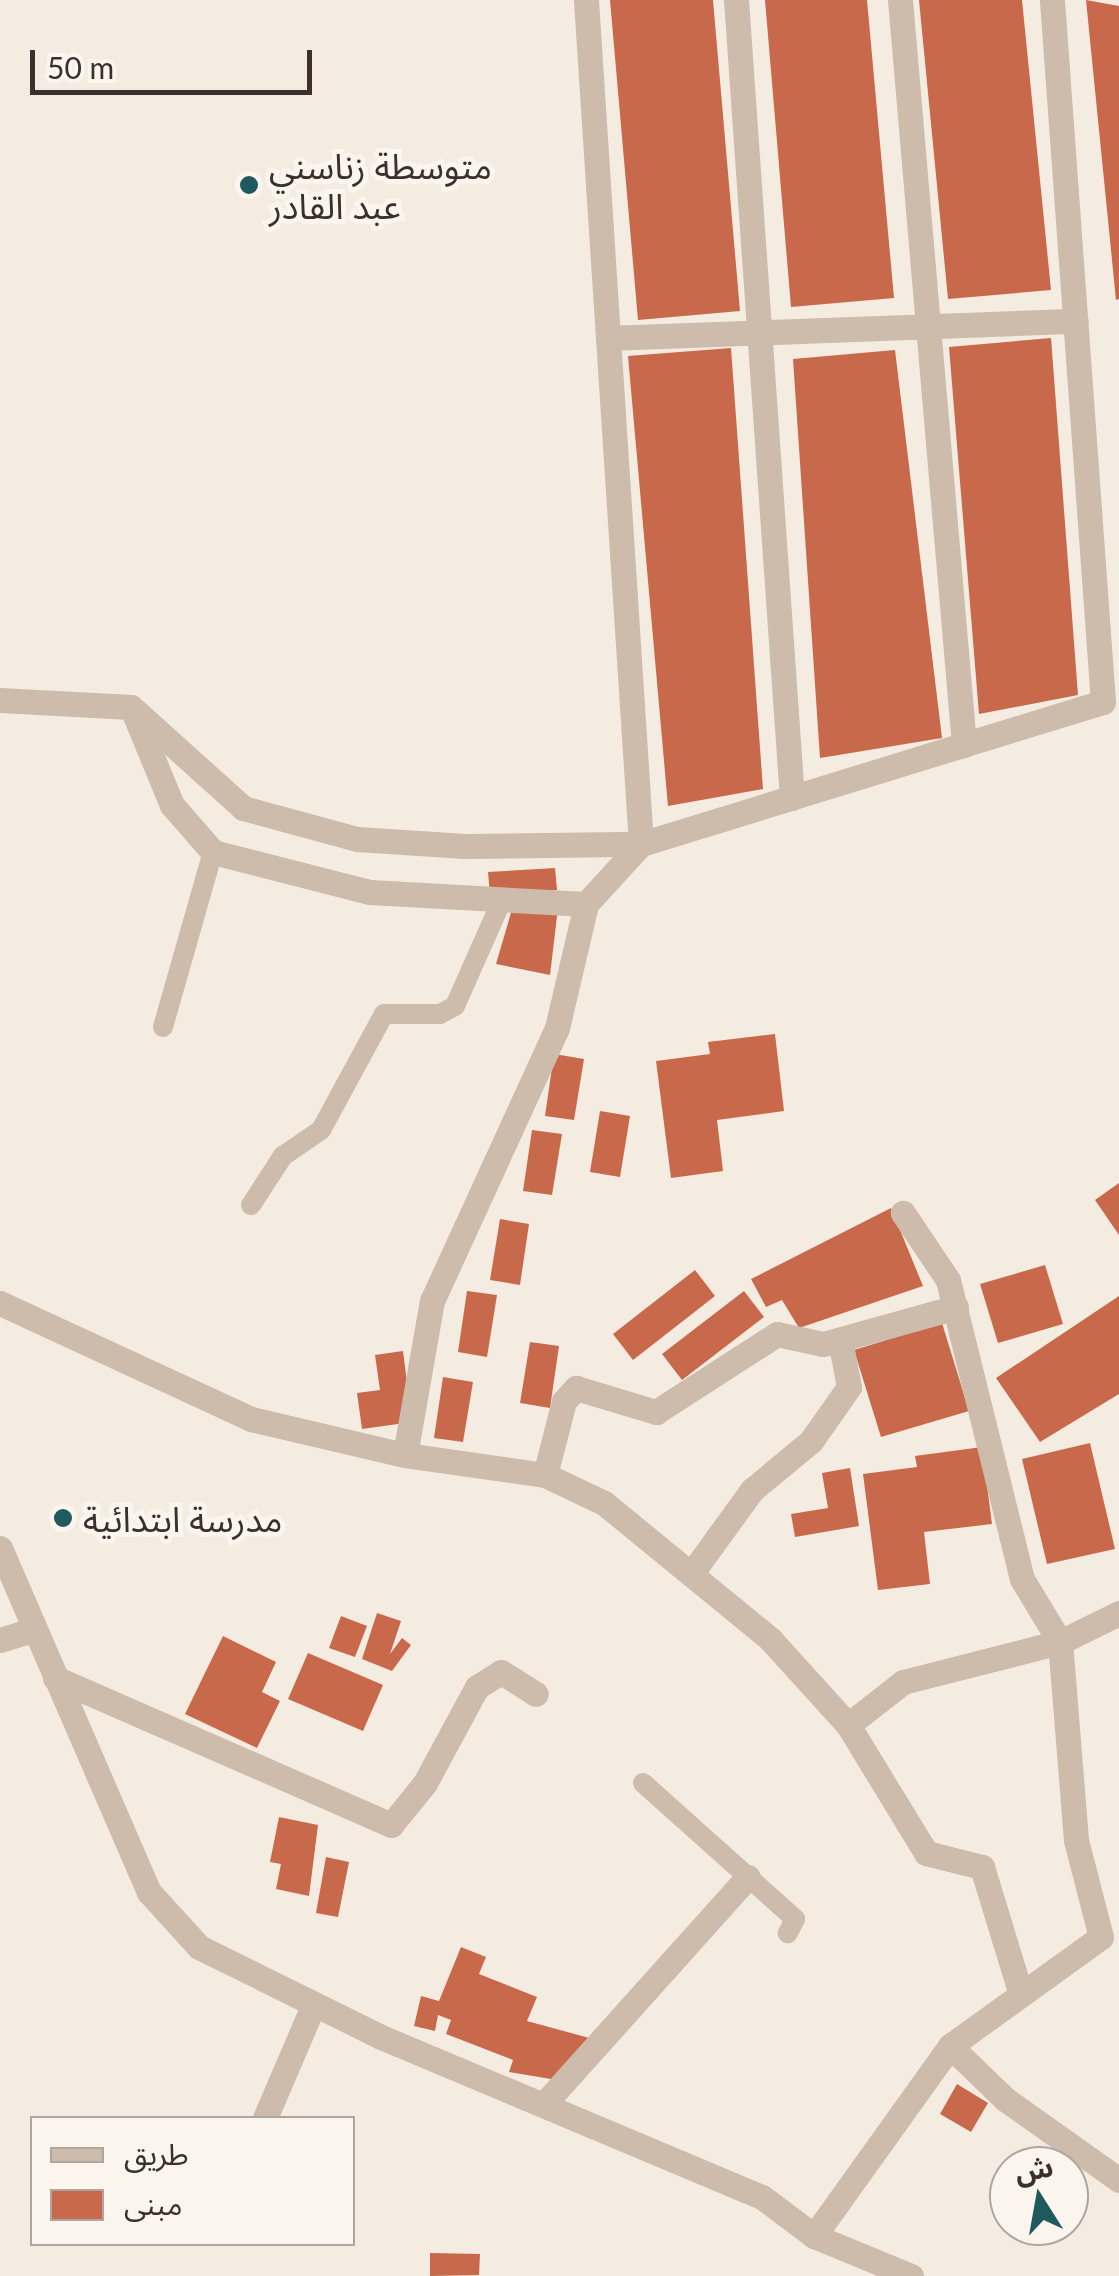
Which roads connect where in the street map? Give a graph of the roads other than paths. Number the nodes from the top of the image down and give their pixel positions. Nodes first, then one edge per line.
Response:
1 (586, 0) edge
2 (736, 0) edge
3 (900, 0) edge
4 (1052, 0) edge
5 (1076, 321) junction
6 (926, 327) junction
7 (761, 333) junction
8 (608, 338) junction
9 (0, 700) edge
10 (132, 707) junction
11 (964, 745) junction
12 (792, 798) junction
13 (640, 844) junction
14 (213, 852) junction
15 (502, 900) junction
16 (586, 904) junction
17 (163, 1027) dead end
18 (251, 1205) dead end
19 (902, 1213) dead end
20 (0, 1303) edge
21 (956, 1307) junction
22 (840, 1340) junction
23 (405, 1456) junction
24 (545, 1475) junction
25 (0, 1548) edge
26 (694, 1570) junction
27 (1119, 1614) edge
28 (32, 1630) junction
29 (0, 1640) edge
30 (1060, 1642) junction
31 (54, 1678) junction
32 (536, 1694) dead end
33 (848, 1725) junction
34 (643, 1783) dead end
35 (748, 1876) junction
36 (788, 1932) dead end
37 (1110, 1932) edge
38 (1020, 1991) junction
39 (313, 2006) junction
40 (950, 2046) junction
41 (544, 2104) junction
42 (266, 2116) edge
43 (1119, 2180) edge
44 (814, 2236) junction
45 (911, 2276) edge

1 - 8 street
2 - 7 street
3 - 6 street
4 - 5 street
5 - 6 street
5 - 11 street
6 - 7 street
6 - 11 street
7 - 8 street
7 - 12 street
8 - 13 street
9 - 10 street
10 - 13 street
10 - 14 street
11 - 12 street
12 - 13 street
13 - 16 street
14 - 15 street
14 - 17 lane
15 - 16 street
15 - 18 lane
16 - 23 street
19 - 21 street
20 - 23 street
21 - 22 street
21 - 30 street
22 - 24 street
22 - 26 street
23 - 24 street
24 - 26 street
25 - 28 street
26 - 33 street
27 - 30 street
28 - 29 street
28 - 31 street
30 - 33 street
30 - 37 street
31 - 32 street
31 - 39 street
33 - 38 street
34 - 35 lane
35 - 36 lane
35 - 41 street
37 - 38 street
38 - 40 street
39 - 41 street
39 - 42 street
40 - 43 street
40 - 44 street
41 - 44 street
44 - 45 street

